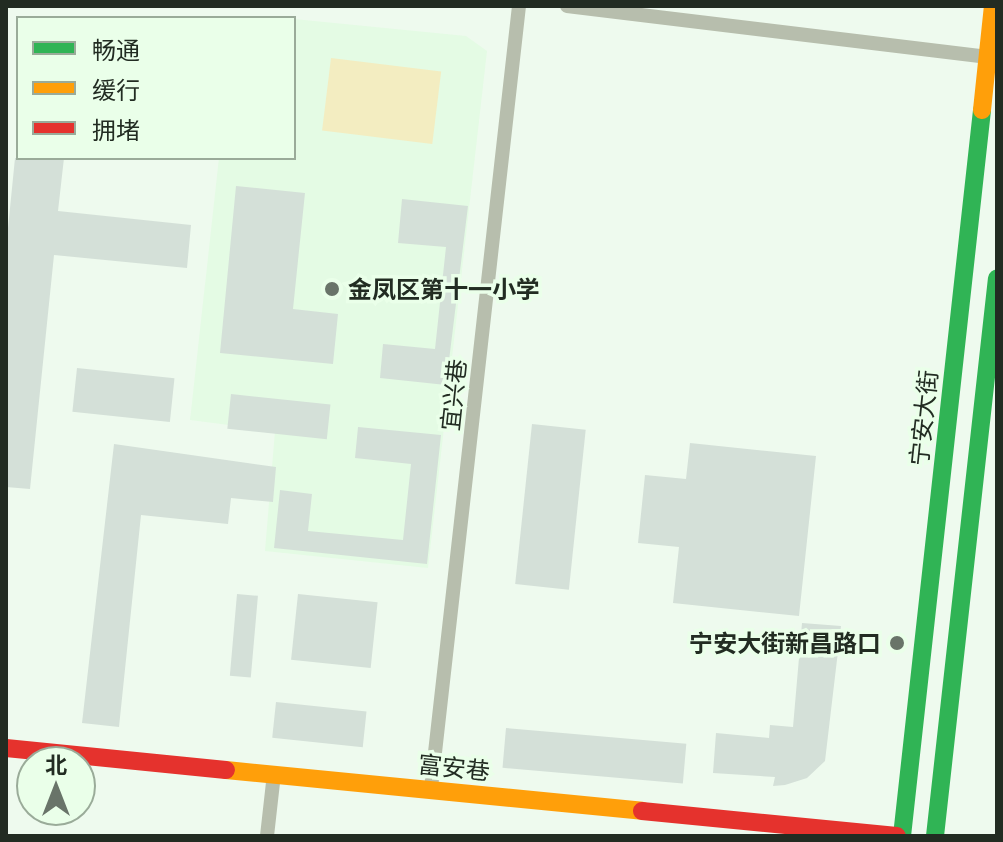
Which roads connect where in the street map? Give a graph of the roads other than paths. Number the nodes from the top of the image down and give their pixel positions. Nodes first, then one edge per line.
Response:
1 (519, 6) edge
2 (567, 6) edge
3 (993, 6) edge
4 (992, 58) edge
5 (997, 278) edge
6 (6, 748) edge
7 (274, 774) junction
8 (431, 788) junction
9 (267, 836) edge
10 (900, 836) edge
11 (935, 836) edge

1 - 8 street, 宜兴巷
2 - 4 street
3 - 4 main road, 宁安大街
4 - 10 main road, 宁安大街
5 - 11 main road
6 - 7 main road, 富安巷
7 - 8 main road, 富安巷
7 - 9 street
8 - 10 main road, 富安巷

